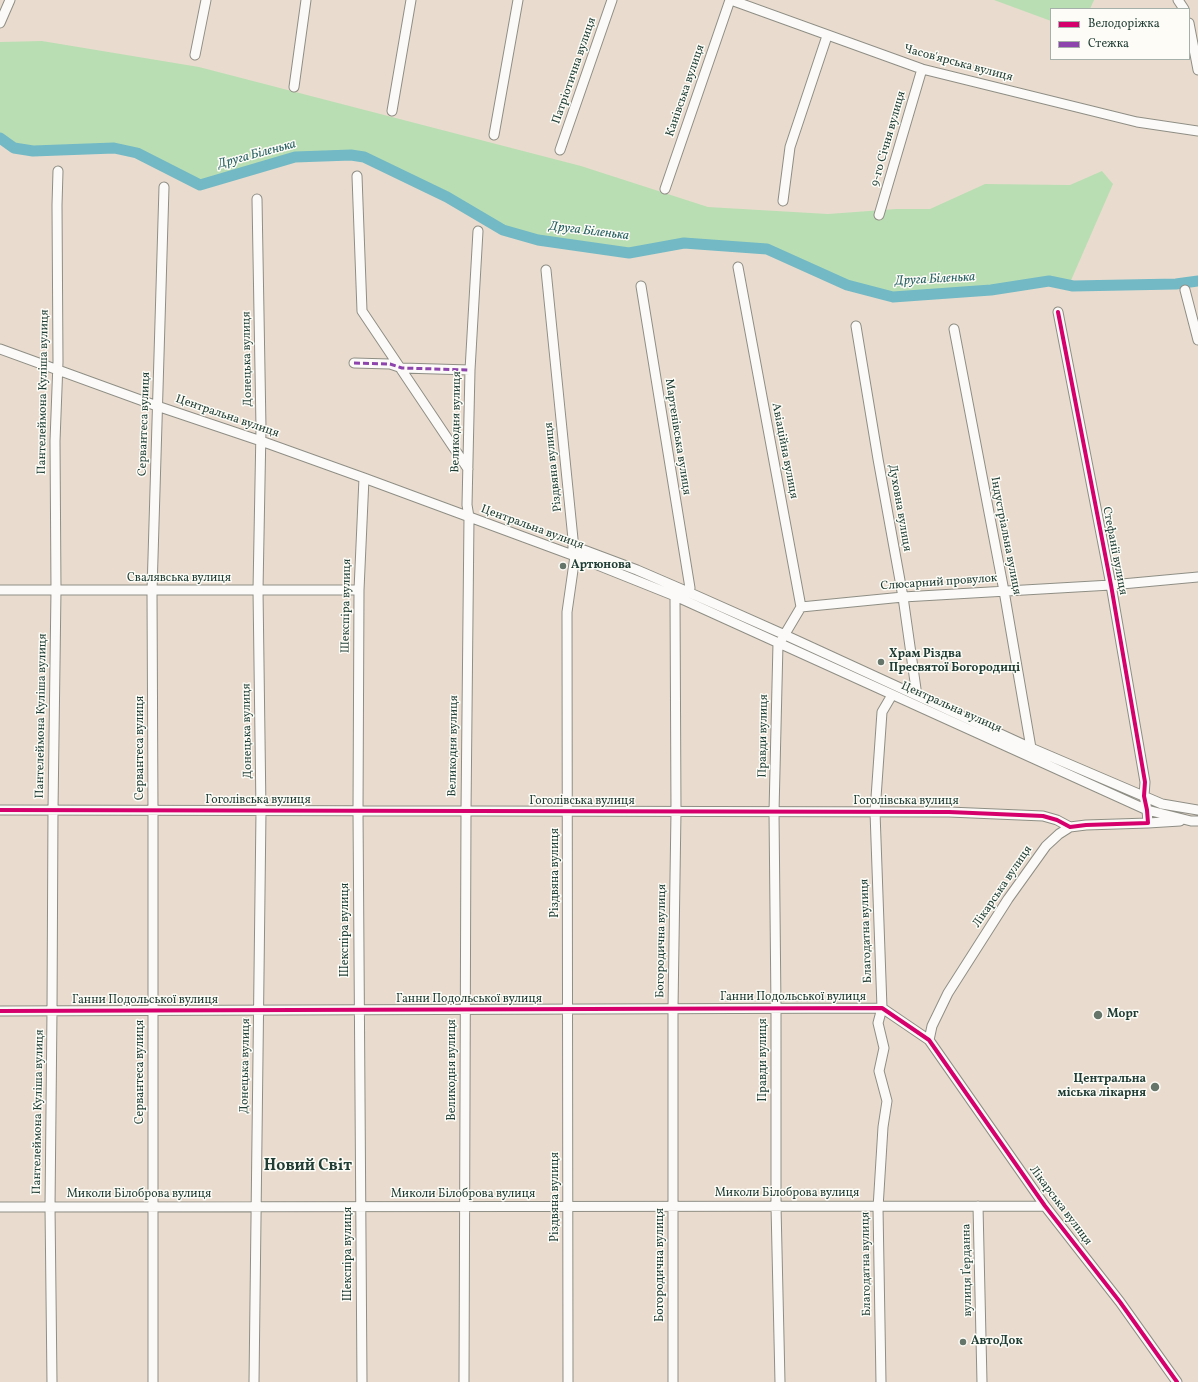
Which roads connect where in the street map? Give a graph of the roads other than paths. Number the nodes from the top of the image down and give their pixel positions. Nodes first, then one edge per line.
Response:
1 (10, 0) edge
2 (206, 0) edge
3 (306, 0) edge
4 (411, 0) edge
5 (518, 0) edge
6 (612, 0) edge
7 (730, 0) edge
8 (0, 23) edge
9 (1190, 28) edge
10 (827, 36) junction
11 (195, 56) dead end
12 (922, 69) junction
13 (1198, 70) edge
14 (294, 87) dead end
15 (392, 110) dead end
16 (1198, 131) edge
17 (494, 135) dead end
18 (560, 150) dead end
19 (58, 171) dead end
20 (357, 176) dead end
21 (164, 187) dead end
22 (665, 189) dead end
23 (257, 199) dead end
24 (783, 200) dead end
25 (879, 215) dead end
26 (478, 231) dead end
27 (738, 268) dead end
28 (546, 270) dead end
29 (641, 286) dead end
30 (1185, 290) dead end
31 (1058, 312) dead end
32 (856, 326) dead end
33 (954, 329) dead end
34 (1198, 340) edge
35 (0, 349) edge
36 (354, 363) dead end
37 (402, 368) junction
38 (58, 370) junction
39 (470, 370) junction
40 (157, 406) junction
41 (261, 441) junction
42 (468, 469) junction
43 (364, 478) junction
44 (469, 517) junction
45 (573, 546) junction
46 (575, 556) junction
47 (1198, 577) edge
48 (1110, 585) junction
49 (0, 590) edge
50 (56, 590) junction
51 (258, 590) junction
52 (359, 590) junction
53 (152, 591) junction
54 (1004, 591) junction
55 (688, 592) junction
56 (675, 596) junction
57 (903, 597) junction
58 (801, 607) junction
59 (785, 635) junction
60 (778, 643) junction
61 (913, 693) junction
62 (892, 695) junction
63 (1030, 748) junction
64 (1144, 796) junction
65 (0, 810) edge
66 (53, 810) junction
67 (1148, 810) junction
68 (1198, 810) edge
69 (153, 811) junction
70 (261, 811) junction
71 (358, 811) junction
72 (466, 811) junction
73 (568, 812) junction
74 (676, 812) junction
75 (774, 812) junction
76 (876, 812) junction
77 (1194, 821) edge
78 (1148, 823) junction
79 (1070, 827) junction
80 (776, 1008) junction
81 (882, 1008) junction
82 (568, 1009) junction
83 (673, 1009) junction
84 (359, 1010) junction
85 (465, 1010) junction
86 (52, 1011) junction
87 (153, 1011) junction
88 (259, 1011) junction
89 (0, 1012) edge
90 (929, 1040) junction
91 (568, 1206) junction
92 (673, 1206) junction
93 (776, 1206) junction
94 (878, 1206) junction
95 (978, 1206) junction
96 (1046, 1206) junction
97 (0, 1207) edge
98 (50, 1207) junction
99 (153, 1207) junction
100 (256, 1207) junction
101 (360, 1207) junction
102 (465, 1207) junction
103 (52, 1382) edge
104 (153, 1382) edge
105 (254, 1382) edge
106 (362, 1382) edge
107 (464, 1382) edge
108 (568, 1382) edge
109 (673, 1382) edge
110 (780, 1382) edge
111 (881, 1382) edge
112 (982, 1382) edge
113 (1177, 1382) edge

1 - 8 street
2 - 11 street
3 - 14 street
4 - 15 street
5 - 17 street
6 - 18 street, Патріотична вулиця
7 - 10 street, Часов'ярська вулиця
7 - 22 street, Канівська вулиця
9 - 13 street
10 - 12 street, Часов'ярська вулиця
10 - 24 street
12 - 16 street, Часов'ярська вулиця
12 - 25 street, 9-го Січня вулиця
19 - 38 street, Пантелеймона Куліша вулиця
20 - 37 street
21 - 40 street, Сервантеса вулиця
23 - 41 street, Донецька вулиця
26 - 39 street, Великодня вулиця
27 - 58 street, Авіаційна вулиця
28 - 45 street, Різдвяна вулиця
29 - 55 street, Мартенівська вулиця
30 - 34 street
31 - 48 street, Стефанії вулиця
32 - 57 street, Духовна вулиця
33 - 54 street, Індустріальна вулиця
35 - 38 street, Центральна вулиця
36 - 37 street
37 - 39 street
37 - 42 street
38 - 40 street, Центральна вулиця
38 - 50 street, Пантелеймона Куліша вулиця
39 - 42 street, Великодня вулиця
40 - 41 street, Центральна вулиця
40 - 53 street, Сервантеса вулиця
41 - 43 street, Центральна вулиця
41 - 51 street, Донецька вулиця
42 - 44 street, Великодня вулиця
43 - 44 street, Центральна вулиця
43 - 52 street, Шекспіра вулиця
44 - 46 street, Центральна вулиця
44 - 72 street, Великодня вулиця
45 - 46 street, Різдвяна вулиця
45 - 55 street, Центральна вулиця
46 - 56 street, Центральна вулиця
46 - 73 street, Різдвяна вулиця
47 - 48 street, Слюсарний провулок
48 - 54 street, Слюсарний провулок
48 - 64 street, Стефанії вулиця
49 - 50 street, Свалявська вулиця
50 - 53 street, Свалявська вулиця
50 - 66 street, Пантелеймона Куліша вулиця
51 - 52 street, Свалявська вулиця
51 - 53 street, Свалявська вулиця
51 - 70 street, Донецька вулиця
52 - 71 street, Шекспіра вулиця
53 - 69 street, Сервантеса вулиця
54 - 57 street, Слюсарний провулок
54 - 63 street, Індустріальна вулиця
55 - 59 street, Центральна вулиця
56 - 60 street, Центральна вулиця
56 - 74 street, Богородична вулиця
57 - 58 street, Слюсарний провулок
57 - 61 street, Духовна вулиця
58 - 59 street
59 - 60 street
59 - 61 street, Центральна вулиця
60 - 62 street, Центральна вулиця
60 - 75 street, Правди вулиця
61 - 63 street, Центральна вулиця
62 - 67 street, Центральна вулиця
62 - 76 street, Благодатна вулиця
63 - 64 street, Центральна вулиця
64 - 67 street, Стефанії вулиця
64 - 68 street, Центральна вулиця
65 - 66 street, Гоголівська вулиця
66 - 69 street, Гоголівська вулиця
66 - 86 street, Пантелеймона Куліша вулиця
67 - 77 street, Центральна вулиця
67 - 78 street
69 - 70 street, Гоголівська вулиця
69 - 87 street, Сервантеса вулиця
70 - 71 street, Гоголівська вулиця
70 - 88 street, Донецька вулиця
71 - 72 street, Гоголівська вулиця
71 - 84 street, Шекспіра вулиця
72 - 73 street, Гоголівська вулиця
72 - 85 street, Великодня вулиця
73 - 74 street, Гоголівська вулиця
73 - 82 street, Різдвяна вулиця
74 - 75 street, Гоголівська вулиця
74 - 83 street, Богородична вулиця
75 - 76 street, Гоголівська вулиця
75 - 80 street, Правди вулиця
76 - 79 street, Гоголівська вулиця
76 - 81 street, Благодатна вулиця
77 - 78 street
78 - 79 street
79 - 90 street, Лікарська вулиця
80 - 81 street, Ганни Подольської вулиця
80 - 83 street, Ганни Подольської вулиця
80 - 93 street, Правди вулиця
81 - 90 street, Ганни Подольської вулиця
81 - 94 street, Благодатна вулиця
82 - 83 street, Ганни Подольської вулиця
82 - 85 street, Ганни Подольської вулиця
82 - 91 street, Різдвяна вулиця
83 - 92 street, Богородична вулиця
84 - 85 street, Ганни Подольської вулиця
84 - 88 street, Ганни Подольської вулиця
84 - 101 street, Шекспіра вулиця
85 - 102 street, Великодня вулиця
86 - 87 street, Ганни Подольської вулиця
86 - 89 street, Ганни Подольської вулиця
86 - 98 street, Пантелеймона Куліша вулиця
87 - 88 street, Ганни Подольської вулиця
87 - 99 street, Сервантеса вулиця
88 - 100 street, Донецька вулиця
90 - 96 street, Лікарська вулиця
91 - 92 street, Миколи Білоброва вулиця
91 - 102 street, Миколи Білоброва вулиця
91 - 108 street, Різдвяна вулиця
92 - 93 street, Миколи Білоброва вулиця
92 - 109 street, Богородична вулиця
93 - 94 street, Миколи Білоброва вулиця
93 - 110 street, Правди вулиця
94 - 95 street, Миколи Білоброва вулиця
94 - 111 street, Благодатна вулиця
95 - 96 street, Миколи Білоброва вулиця
95 - 112 street, вулиця Ґерданна
96 - 113 street, Лікарська вулиця
97 - 98 street, Миколи Білоброва вулиця
98 - 99 street, Миколи Білоброва вулиця
98 - 103 street, Пантелеймона Куліша вулиця
99 - 100 street, Миколи Білоброва вулиця
99 - 104 street, Сервантеса вулиця
100 - 101 street, Миколи Білоброва вулиця
100 - 105 street, Донецька вулиця
101 - 102 street, Миколи Білоброва вулиця
101 - 106 street, Шекспіра вулиця
102 - 107 street, Великодня вулиця

